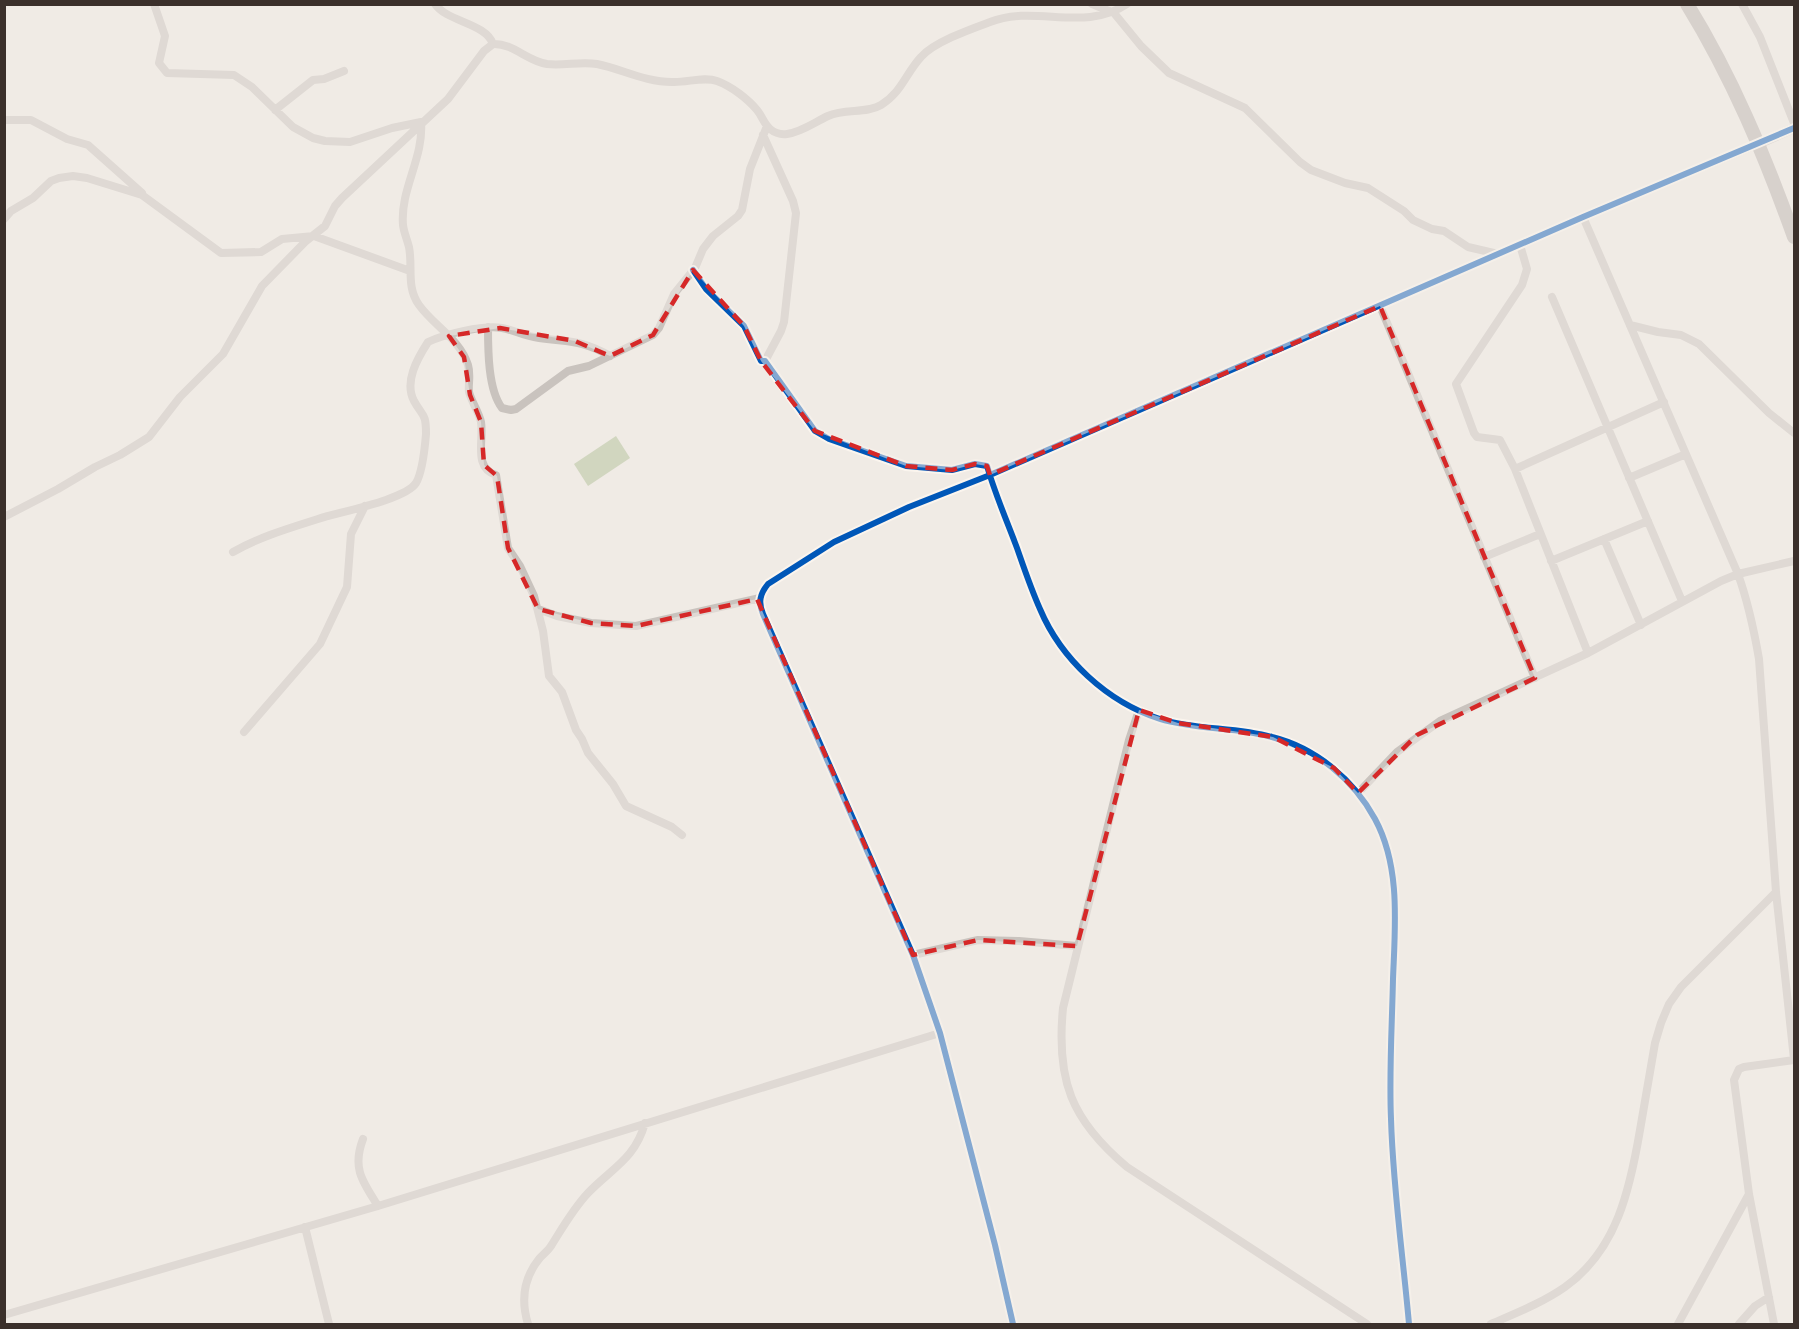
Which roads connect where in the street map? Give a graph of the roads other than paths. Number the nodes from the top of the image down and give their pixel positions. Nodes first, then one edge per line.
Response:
1 (154, 4) edge
2 (435, 4) edge
3 (1092, 4) edge
4 (1127, 4) edge
5 (1687, 4) edge
6 (1742, 4) edge
7 (1114, 13) junction
8 (493, 44) junction
9 (344, 70) dead end
10 (275, 110) junction
11 (4, 120) edge
12 (421, 122) junction
13 (1794, 123) edge
14 (767, 126) junction
15 (1794, 128) edge
16 (763, 135) junction
17 (1758, 144) junction
18 (149, 200) junction
19 (1583, 217) junction
20 (4, 219) edge
21 (314, 236) junction
22 (1794, 237) edge
23 (1520, 245) junction
24 (1499, 254) junction
25 (693, 270) junction
26 (410, 272) junction
27 (1552, 297) dead end
28 (1380, 306) junction
29 (1630, 325) junction
30 (488, 327) junction
31 (449, 336) junction
32 (610, 356) junction
33 (765, 361) junction
34 (1664, 402) junction
35 (1607, 427) junction
36 (1794, 433) edge
37 (1686, 454) junction
38 (1515, 469) junction
39 (990, 475) junction
40 (1629, 478) junction
41 (365, 506) junction
42 (4, 517) edge
43 (1648, 521) junction
44 (1540, 534) junction
45 (1604, 539) junction
46 (233, 552) dead end
47 (1484, 557) junction
48 (1551, 561) junction
49 (1794, 561) edge
50 (1738, 574) junction
51 (760, 598) junction
52 (1682, 601) junction
53 (538, 609) junction
54 (1641, 625) junction
55 (1588, 653) junction
56 (1535, 678) junction
57 (1139, 710) junction
58 (244, 732) dead end
59 (1358, 793) junction
60 (682, 835) dead end
61 (1776, 891) junction
62 (1077, 946) junction
63 (913, 955) junction
64 (940, 1033) junction
65 (1794, 1059) edge
66 (645, 1123) junction
67 (363, 1138) dead end
68 (1749, 1194) junction
69 (378, 1206) junction
70 (305, 1227) junction
71 (1769, 1297) junction
72 (4, 1315) edge
73 (329, 1324) edge
74 (528, 1324) edge
75 (1012, 1324) edge
76 (1367, 1324) edge
77 (1409, 1324) edge
78 (1491, 1324) edge
79 (1678, 1324) edge
80 (1739, 1324) edge
81 (1774, 1324) edge

1 - 10 street
2 - 8 street
3 - 7 street
4 - 7 street
5 - 17 main road
6 - 13 street
7 - 14 street
7 - 24 street
8 - 12 street
8 - 14 street
9 - 10 street
10 - 12 street
11 - 18 street
12 - 21 street
12 - 26 street
14 - 16 street
15 - 17 street
16 - 25 street
16 - 33 street
17 - 19 street
17 - 22 main road
18 - 20 street
18 - 21 street
19 - 23 street
19 - 29 street
21 - 26 street
21 - 42 street
23 - 24 street
23 - 38 street
24 - 28 street
25 - 32 street
25 - 33 street
26 - 31 street
27 - 35 street
28 - 39 street
28 - 47 street
29 - 34 street
29 - 36 street
30 - 31 street
30 - 32 street
30 - 32 street
31 - 41 street
31 - 53 street
33 - 39 street
34 - 35 street
34 - 37 street
35 - 38 street
35 - 40 street
37 - 40 street
37 - 50 street
38 - 44 street
39 - 51 street
39 - 57 street
40 - 43 street
41 - 46 street
41 - 58 street
43 - 45 street
43 - 52 street
44 - 47 street
44 - 48 street
45 - 48 street
45 - 54 street
47 - 56 street
48 - 55 street
49 - 50 street
50 - 52 street
50 - 61 street
51 - 53 street
51 - 63 street
52 - 54 street
53 - 60 street
54 - 55 street
55 - 56 street
56 - 59 street
57 - 59 street
57 - 62 street
59 - 77 street
61 - 65 street
61 - 78 street
62 - 63 street
62 - 76 street
63 - 64 street
64 - 66 street
64 - 75 street
65 - 68 street
66 - 69 street
66 - 74 street
67 - 69 street
68 - 71 street
68 - 79 street
69 - 70 street
70 - 72 street
70 - 73 street
71 - 80 street
71 - 81 street

